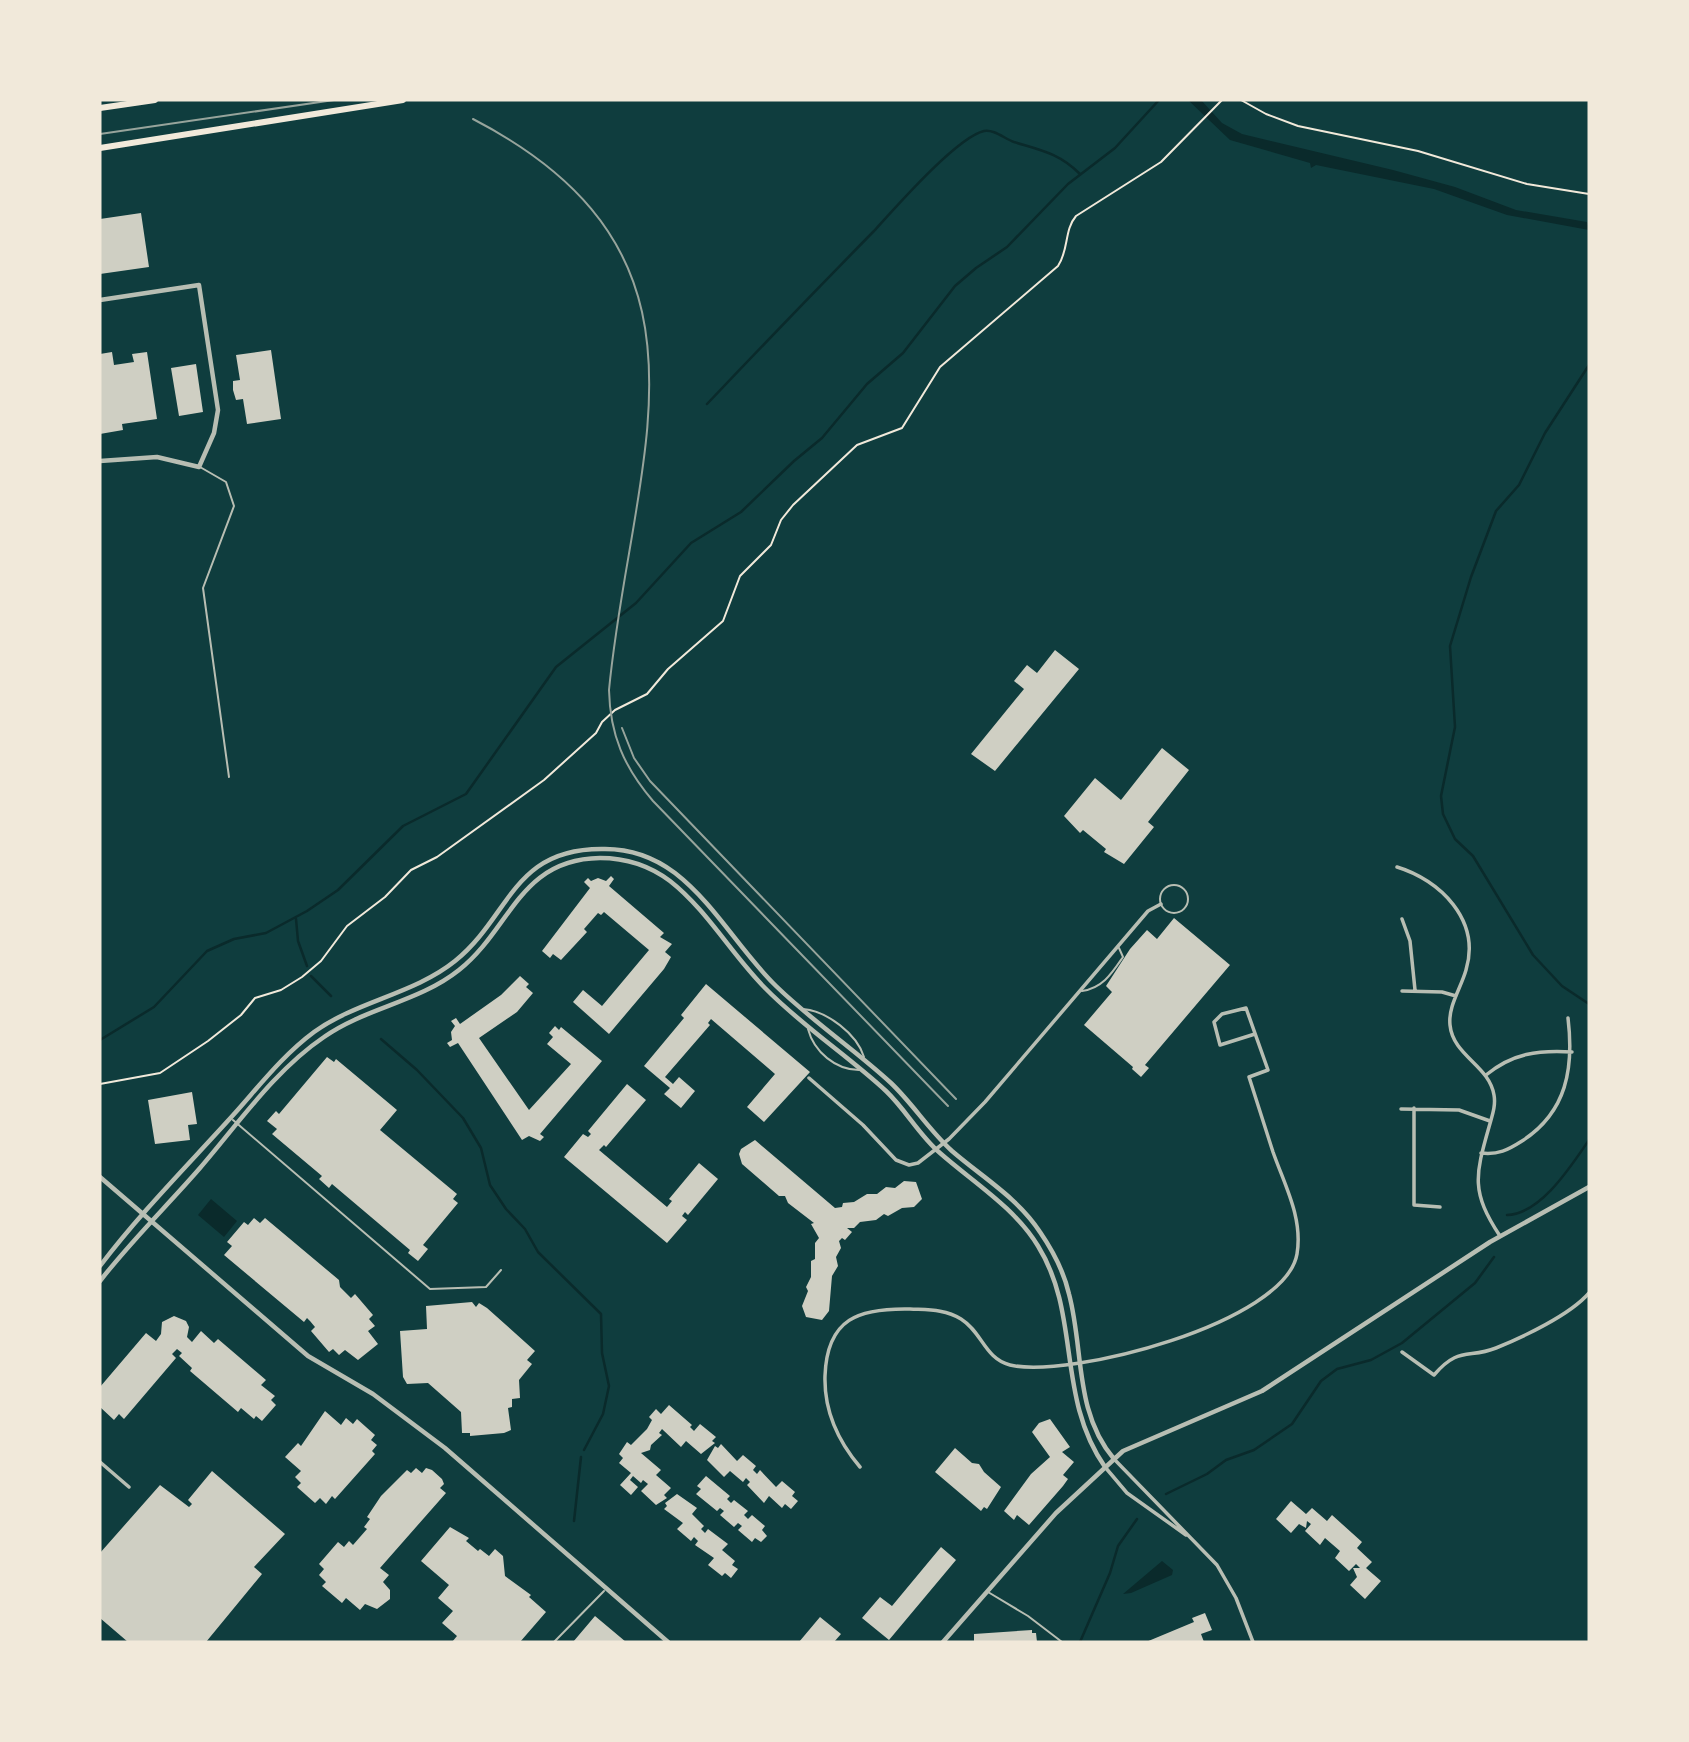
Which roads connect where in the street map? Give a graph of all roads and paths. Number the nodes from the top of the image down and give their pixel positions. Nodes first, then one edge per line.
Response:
1 (155, 100) edge
2 (403, 100) edge
3 (1222, 100) edge
4 (1241, 100) edge
5 (133, 101) edge
6 (100, 108) edge
7 (100, 148) edge
8 (1589, 194) edge
9 (100, 300) edge
10 (100, 461) edge
11 (199, 467) junction
12 (229, 777) dead end
13 (1397, 867) dead end
14 (1161, 904) junction
15 (1402, 919) dead end
16 (1119, 947) junction
17 (764, 974) junction
18 (757, 980) junction
19 (1082, 990) junction
20 (1415, 990) junction
21 (1402, 991) dead end
22 (1456, 996) junction
23 (803, 1009) junction
24 (811, 1016) junction
25 (1568, 1018) dead end
26 (806, 1024) junction
27 (1255, 1034) junction
28 (1572, 1052) junction
29 (865, 1061) junction
30 (861, 1070) junction
31 (1486, 1075) junction
32 (809, 1078) dead end
33 (100, 1084) edge
34 (1414, 1108) junction
35 (1401, 1109) dead end
36 (230, 1118) junction
37 (1490, 1121) junction
38 (238, 1124) junction
39 (944, 1143) junction
40 (936, 1149) junction
41 (1481, 1153) junction
42 (100, 1177) edge
43 (1589, 1187) edge
44 (1440, 1207) dead end
45 (142, 1215) junction
46 (150, 1223) junction
47 (1500, 1237) junction
48 (100, 1266) edge
49 (501, 1270) dead end
50 (100, 1281) edge
51 (1589, 1293) edge
52 (1402, 1352) dead end
53 (1079, 1364) junction
54 (1069, 1367) junction
55 (1114, 1459) junction
56 (100, 1462) edge
57 (860, 1467) dead end
58 (1105, 1467) junction
59 (129, 1487) dead end
60 (1188, 1535) junction
61 (606, 1588) junction
62 (987, 1591) junction
63 (554, 1642) edge
64 (668, 1642) edge
65 (943, 1642) edge
66 (1062, 1642) edge
67 (1253, 1642) edge

1 - 5 main road
2 - 7 main road
3 - 33 path
4 - 8 path
5 - 6 main road
9 - 11 street
10 - 11 street
11 - 12 lane
13 - 22 street
14 - 14 lane
14 - 16 street
15 - 20 street
16 - 19 street
16 - 19 lane
17 - 18 street
17 - 23 street
17 - 36 street
18 - 26 street
18 - 38 street
19 - 39 street
20 - 21 street
20 - 22 street
22 - 31 street
23 - 24 street
23 - 29 lane
24 - 26 street
24 - 29 street
25 - 28 street
26 - 30 street
26 - 30 lane
27 - 27 street
27 - 53 street
28 - 31 street
28 - 41 street
29 - 39 street
30 - 40 street
31 - 37 street
32 - 40 street
34 - 35 street
34 - 37 street
34 - 44 street
36 - 38 lane
36 - 45 street
37 - 41 street
38 - 46 street
38 - 49 lane
39 - 40 street
39 - 53 street
40 - 54 street
41 - 47 street
42 - 45 street
43 - 47 street
45 - 46 street
45 - 48 street
46 - 50 street
46 - 61 street
47 - 55 street
51 - 52 street
53 - 54 street
53 - 55 street
54 - 57 street
54 - 58 street
55 - 58 street
55 - 60 street
56 - 59 street
58 - 60 street
58 - 62 street
60 - 67 street
61 - 63 lane
61 - 64 street
62 - 65 street
62 - 66 lane

